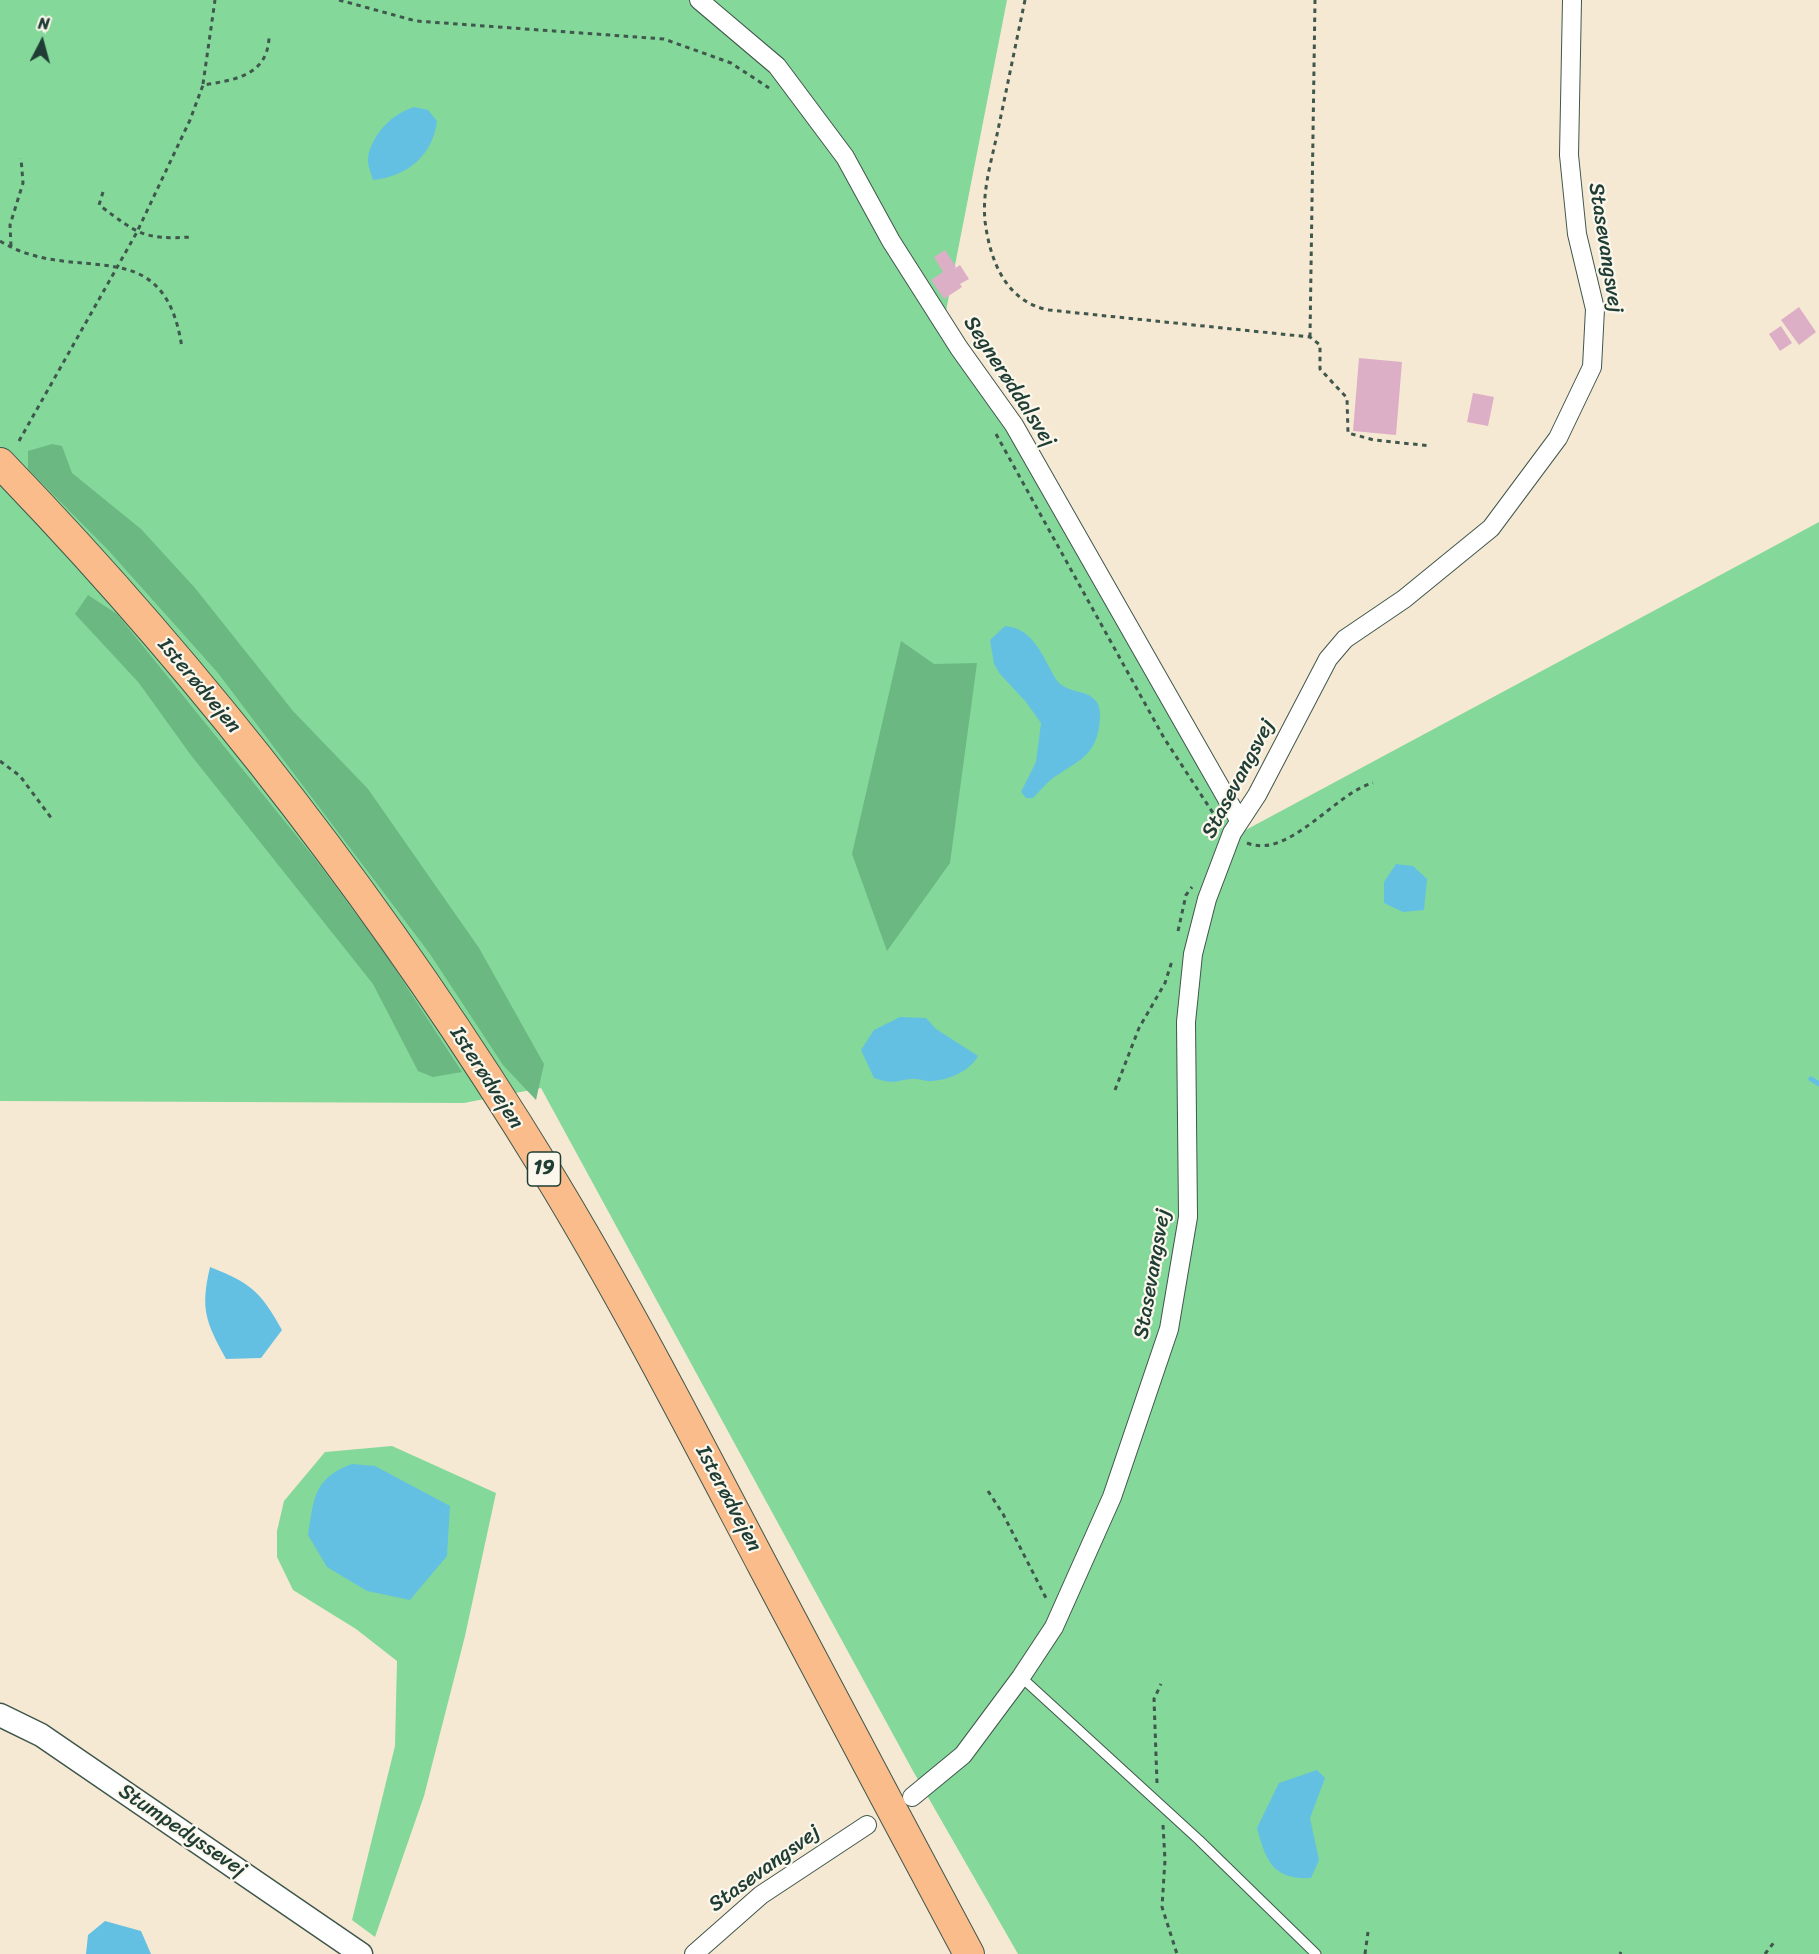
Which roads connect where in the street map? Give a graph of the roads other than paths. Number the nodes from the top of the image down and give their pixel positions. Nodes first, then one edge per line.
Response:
1 (699, 0) edge
2 (1572, 0) edge
3 (9, 452) edge
4 (1236, 826) junction
5 (1021, 1677) junction
6 (0, 1715) edge
7 (912, 1797) dead end
8 (867, 1825) dead end
9 (361, 1954) edge
10 (694, 1954) edge
11 (969, 1954) edge
12 (1316, 1954) edge

1 - 4 street, Segnerøddalsvej
2 - 4 street, Stasevangsvej
3 - 11 highway, Isterødvejen / 19
4 - 5 street, Stasevangsvej
5 - 7 street, Stasevangsvej
5 - 12 lane
6 - 9 street, Stumpedyssevej
8 - 10 street, Stasevangsvej

